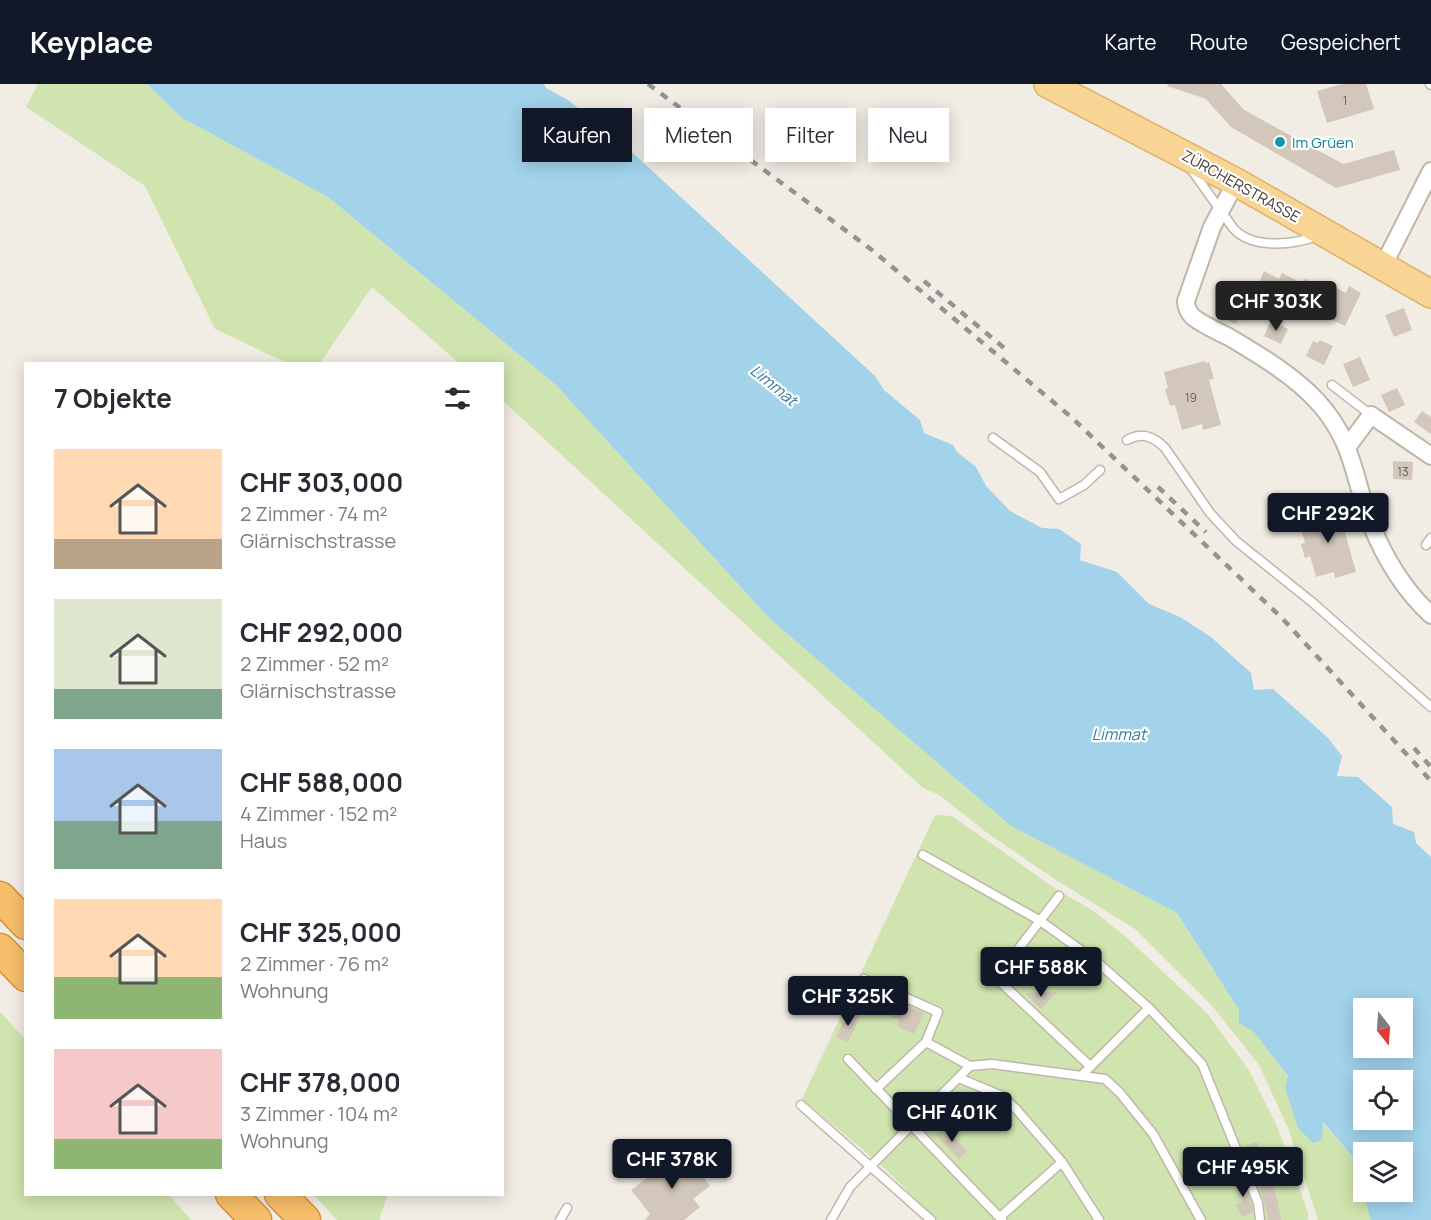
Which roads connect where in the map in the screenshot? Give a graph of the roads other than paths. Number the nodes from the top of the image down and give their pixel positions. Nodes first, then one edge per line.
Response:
1 (1048, 84) edge
2 (1178, 151) junction
3 (1431, 171) edge
4 (1236, 182) junction
5 (1221, 211) junction
6 (1324, 232) junction
7 (1383, 266) junction
8 (1431, 294) edge
9 (1332, 385) dead end
10 (1371, 415) junction
11 (993, 438) dead end
12 (1127, 440) dead end
13 (1347, 446) junction
14 (1431, 456) edge
15 (1100, 470) dead end
16 (1431, 615) edge
17 (1431, 707) edge
18 (923, 855) dead end
19 (1059, 896) dead end
20 (0, 897) edge
21 (1039, 920) junction
22 (24, 922) edge
23 (0, 949) edge
24 (24, 974) edge
25 (864, 980) dead end
26 (1149, 1008) junction
27 (926, 1042) junction
28 (848, 1059) dead end
29 (970, 1065) junction
30 (1090, 1066) junction
31 (1081, 1076) junction
32 (959, 1078) junction
33 (876, 1089) junction
34 (801, 1105) dead end
35 (911, 1125) junction
36 (1062, 1162) junction
37 (869, 1166) junction
38 (233, 1196) edge
39 (282, 1196) edge
40 (567, 1208) dead end
41 (1001, 1219) edge
42 (256, 1220) edge
43 (304, 1220) edge
44 (560, 1220) edge
45 (831, 1220) edge
46 (931, 1220) edge
47 (1099, 1220) edge
48 (1201, 1220) edge
49 (1260, 1220) edge

1 - 2 main road, ZÜRCHERSTRASSE
2 - 4 main road, ZÜRCHERSTRASSE
2 - 5 lane
3 - 7 street
4 - 5 street
4 - 6 main road, ZÜRCHERSTRASSE
5 - 6 lane
5 - 13 street
6 - 7 main road, ZÜRCHERSTRASSE
7 - 8 main road, ZÜRCHERSTRASSE
9 - 10 lane
10 - 13 street
10 - 14 street
11 - 15 lane
12 - 17 lane
13 - 16 street
18 - 21 lane
19 - 21 lane
20 - 22 highway
21 - 26 lane
21 - 30 lane
23 - 24 highway
25 - 27 lane
26 - 30 lane
26 - 49 lane
27 - 29 lane
27 - 33 lane
28 - 33 lane
29 - 31 lane
29 - 32 lane
30 - 31 lane
31 - 48 lane
32 - 35 lane
32 - 36 lane
33 - 35 lane
34 - 37 lane
35 - 37 lane
35 - 41 lane
36 - 41 lane
36 - 47 lane
37 - 45 lane
37 - 46 lane
38 - 42 highway
39 - 43 highway
40 - 44 lane

